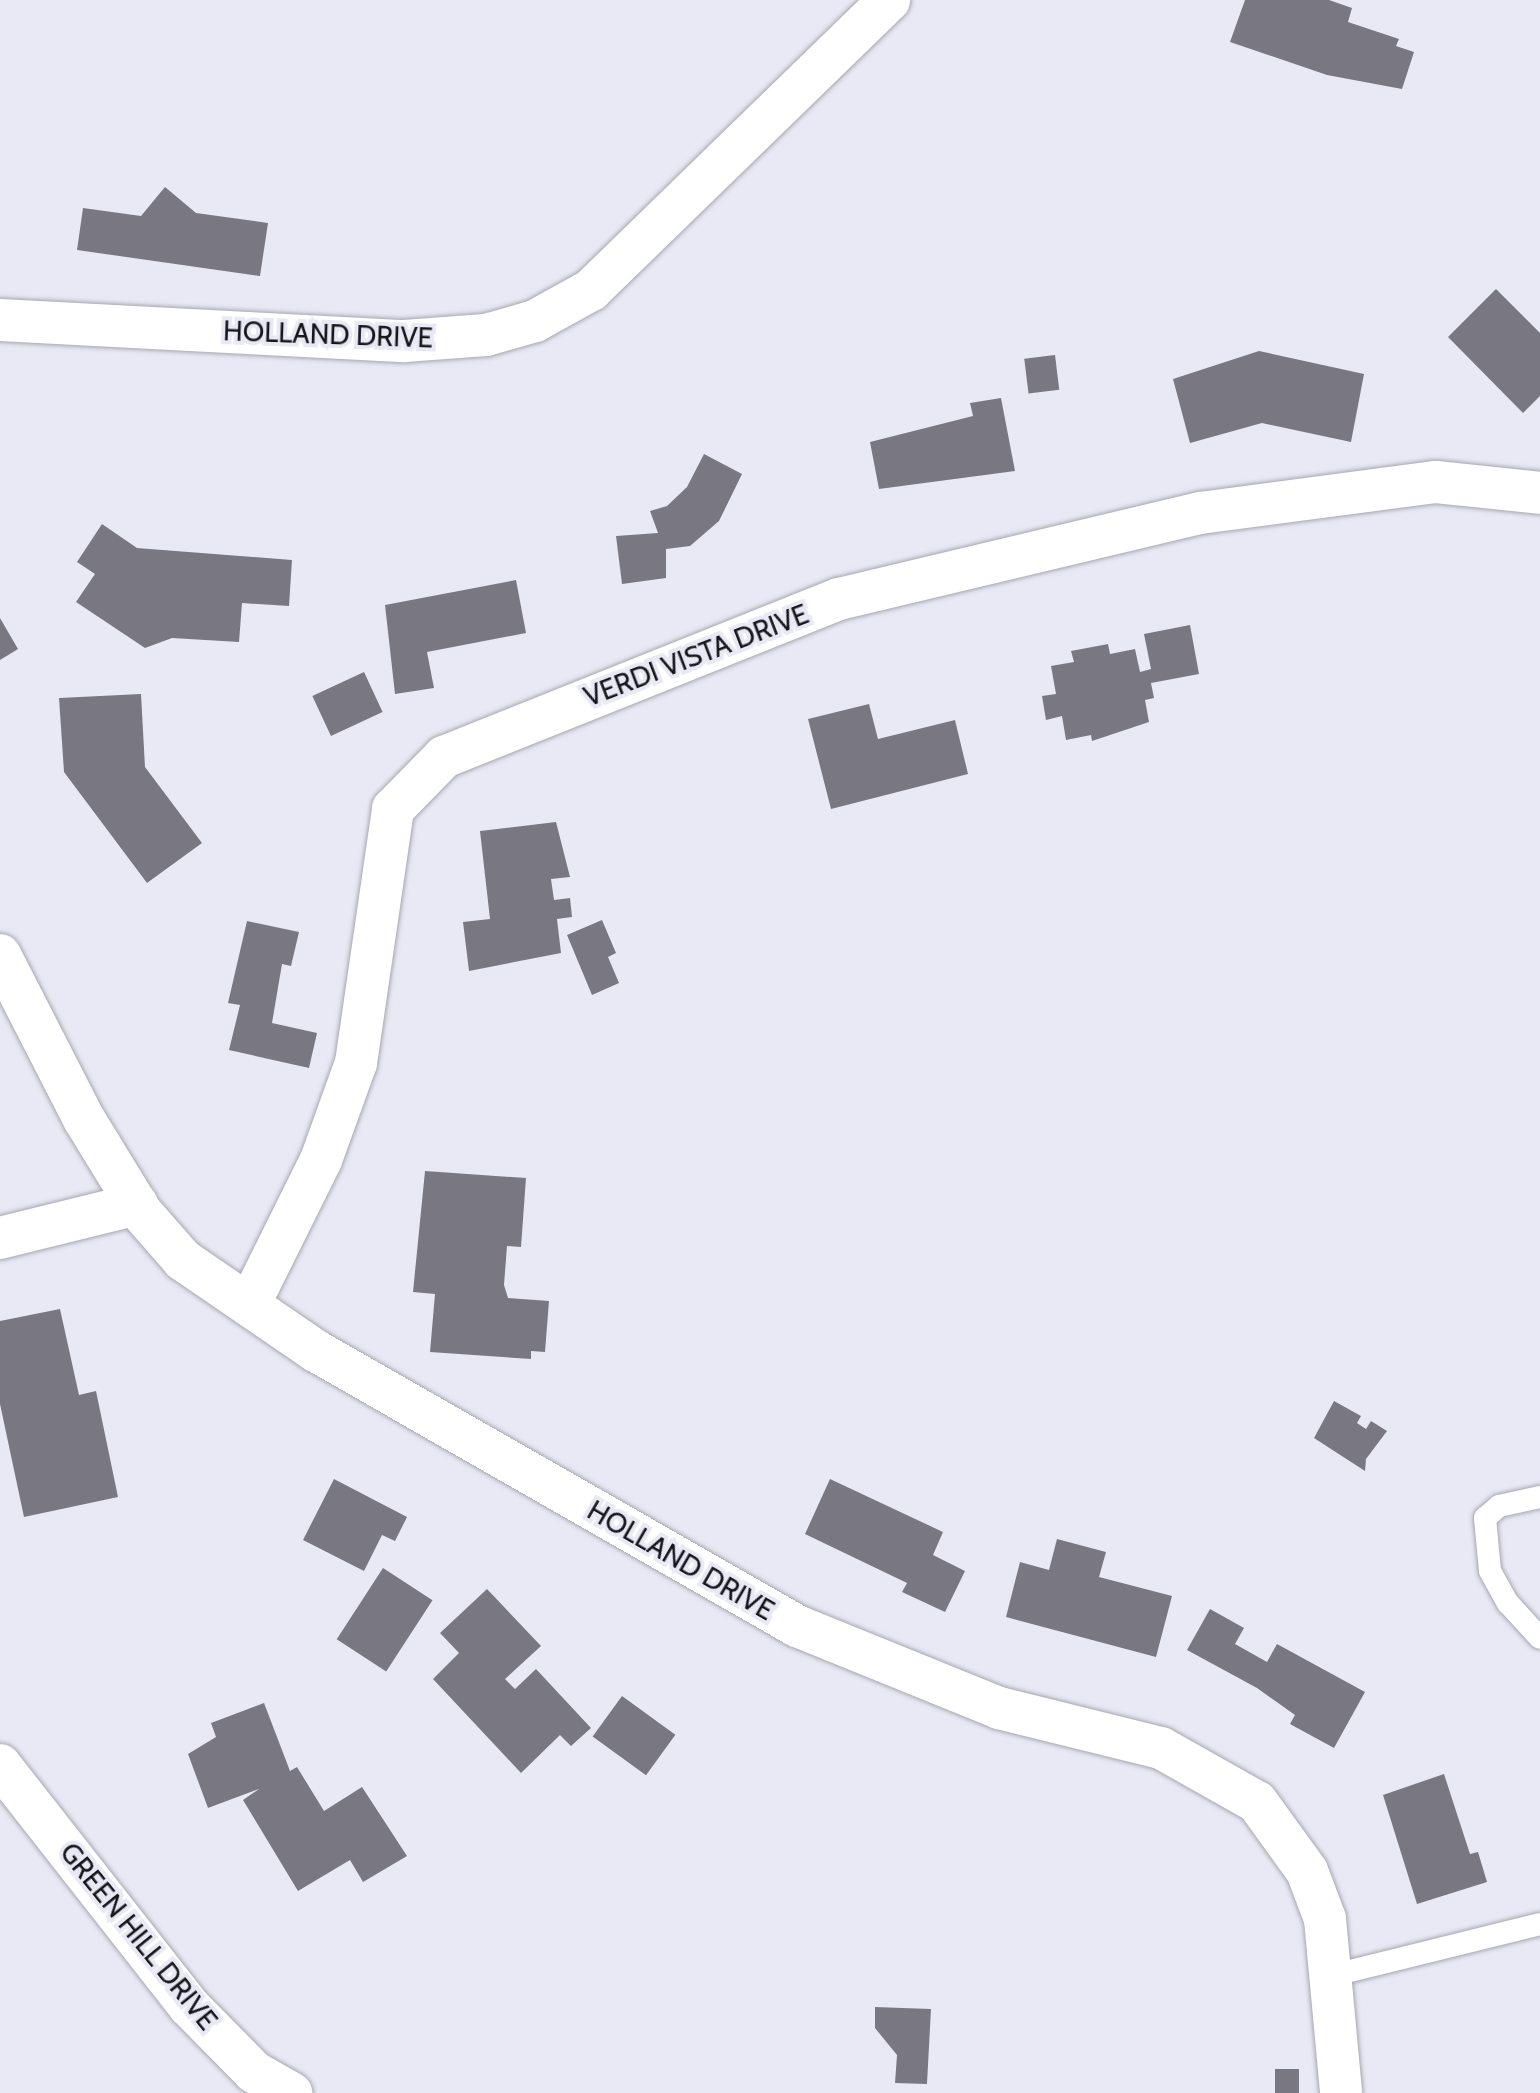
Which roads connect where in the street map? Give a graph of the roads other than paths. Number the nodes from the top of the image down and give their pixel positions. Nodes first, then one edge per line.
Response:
1 (889, 0) edge
2 (0, 320) edge
3 (1540, 493) edge
4 (0, 954) edge
5 (137, 1204) junction
6 (0, 1238) edge
7 (249, 1305) junction
8 (1540, 1497) edge
9 (1540, 1638) edge
10 (0, 1765) edge
11 (1540, 1924) edge
12 (1330, 1976) junction
13 (291, 2093) edge
14 (1341, 2093) edge

1 - 2 street, HOLLAND DRIVE
3 - 7 street, VERDI VISTA DRIVE
4 - 5 street, HOLLAND DRIVE
5 - 6 street
5 - 7 street, HOLLAND DRIVE
7 - 12 street, HOLLAND DRIVE
8 - 9 lane
10 - 13 street, GREEN HILL DRIVE
11 - 12 lane
12 - 14 street, HOLLAND DRIVE

